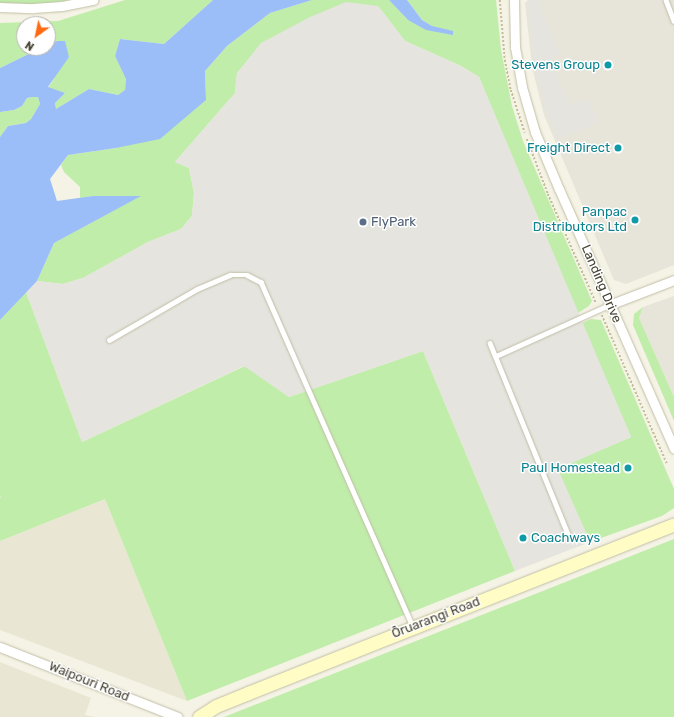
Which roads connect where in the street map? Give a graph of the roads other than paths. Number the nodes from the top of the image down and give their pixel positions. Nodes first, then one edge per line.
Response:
1 (93, 0) edge
2 (514, 0) edge
3 (666, 0) edge
4 (0, 7) edge
5 (674, 21) edge
6 (674, 280) edge
7 (609, 305) junction
8 (109, 340) dead end
9 (490, 343) dead end
10 (496, 356) junction
11 (674, 449) edge
12 (674, 524) edge
13 (570, 537) dead end
14 (414, 627) junction
15 (0, 647) edge
16 (178, 717) edge
17 (199, 717) edge

1 - 4 street
2 - 7 street, Landing Drive
3 - 5 lane
6 - 7 street
7 - 10 lane
7 - 11 street, Landing Drive
8 - 14 lane
9 - 10 lane
10 - 13 lane
12 - 14 street, Ōruarangi Road
14 - 17 street, Ōruarangi Road
15 - 16 street, Waipouri Road

